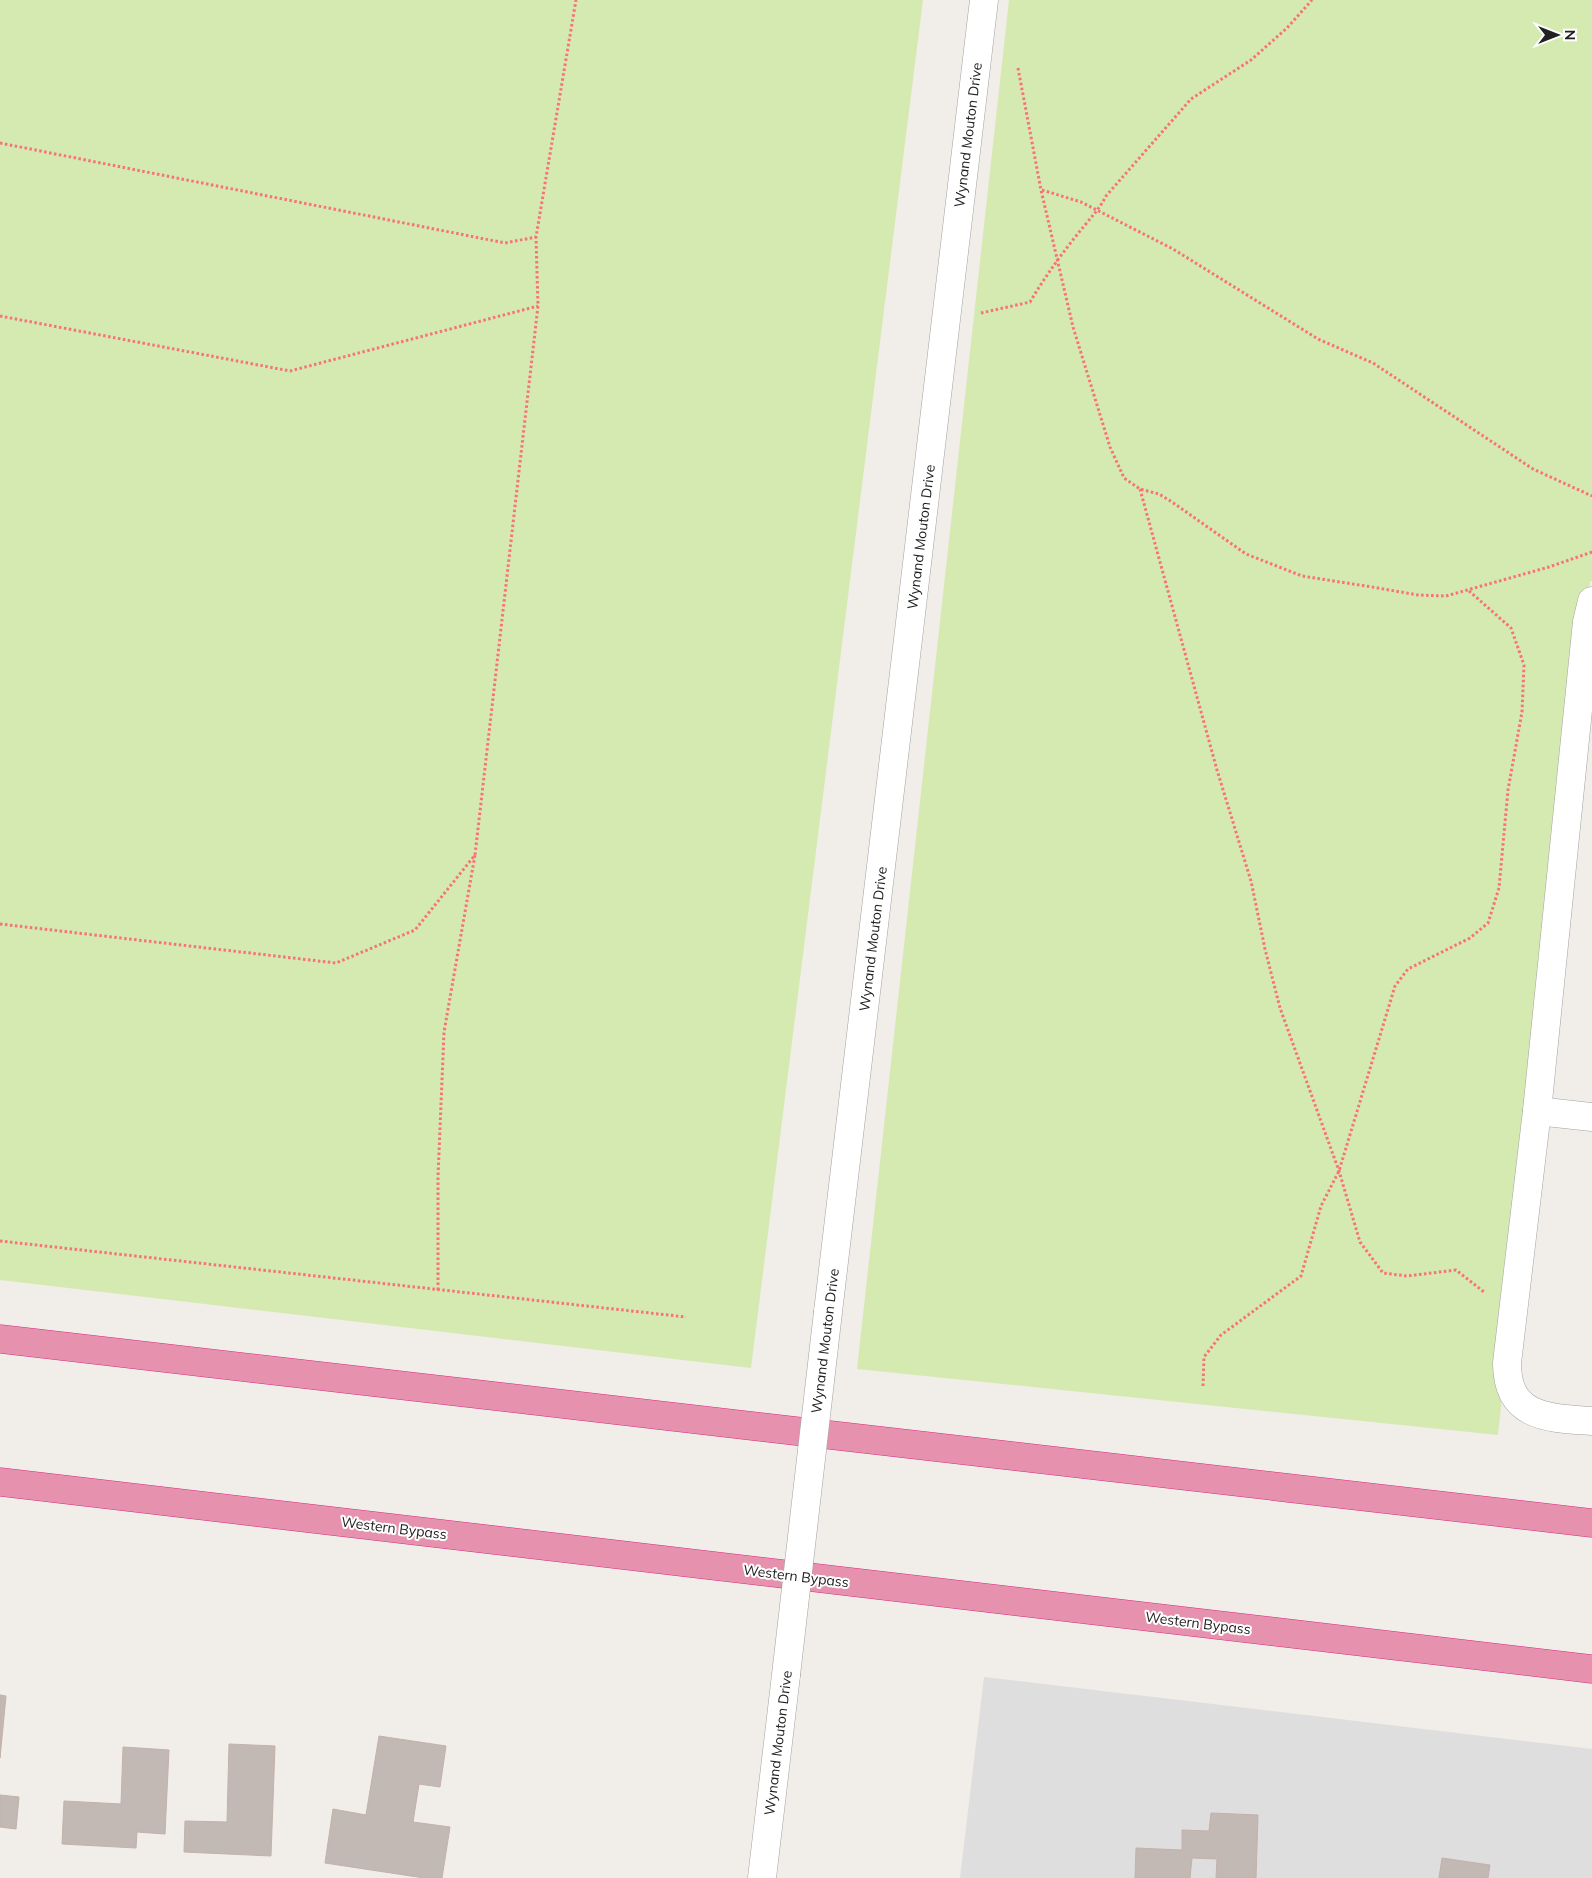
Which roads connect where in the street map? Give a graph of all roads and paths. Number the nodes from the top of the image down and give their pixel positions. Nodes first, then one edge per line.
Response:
1 (576, 0) edge
2 (984, 0) edge
3 (1312, 0) edge
4 (1018, 68) dead end
5 (0, 143) edge
6 (1041, 190) junction
7 (1098, 212) junction
8 (536, 237) junction
9 (1058, 261) junction
10 (538, 306) junction
11 (981, 313) dead end
12 (0, 316) edge
13 (1140, 489) junction
14 (1592, 496) edge
15 (1592, 552) edge
16 (1468, 590) junction
17 (1592, 601) edge
18 (475, 855) junction
19 (0, 924) edge
20 (1538, 1110) junction
21 (1592, 1117) edge
22 (1339, 1171) junction
23 (0, 1241) edge
24 (438, 1290) junction
25 (1491, 1298) dead end
26 (686, 1317) dead end
27 (0, 1339) edge
28 (1203, 1386) dead end
29 (1592, 1421) edge
30 (0, 1482) edge
31 (1592, 1523) edge
32 (1592, 1669) edge
33 (762, 1878) edge

1 - 8 path
2 - 33 street, Wynand Mouton Drive, bridge
3 - 7 path
4 - 6 path
5 - 8 path
6 - 7 path
6 - 9 path
7 - 9 path
7 - 14 path
8 - 10 path
9 - 11 path
9 - 13 path
10 - 12 path
10 - 18 path
13 - 16 path
13 - 22 path
15 - 16 path
16 - 22 path
17 - 20 street
18 - 19 path
18 - 24 path
20 - 21 street
20 - 29 street
22 - 25 path
22 - 28 path
23 - 24 path
24 - 26 path
27 - 31 highway
30 - 32 highway, Western Bypass

